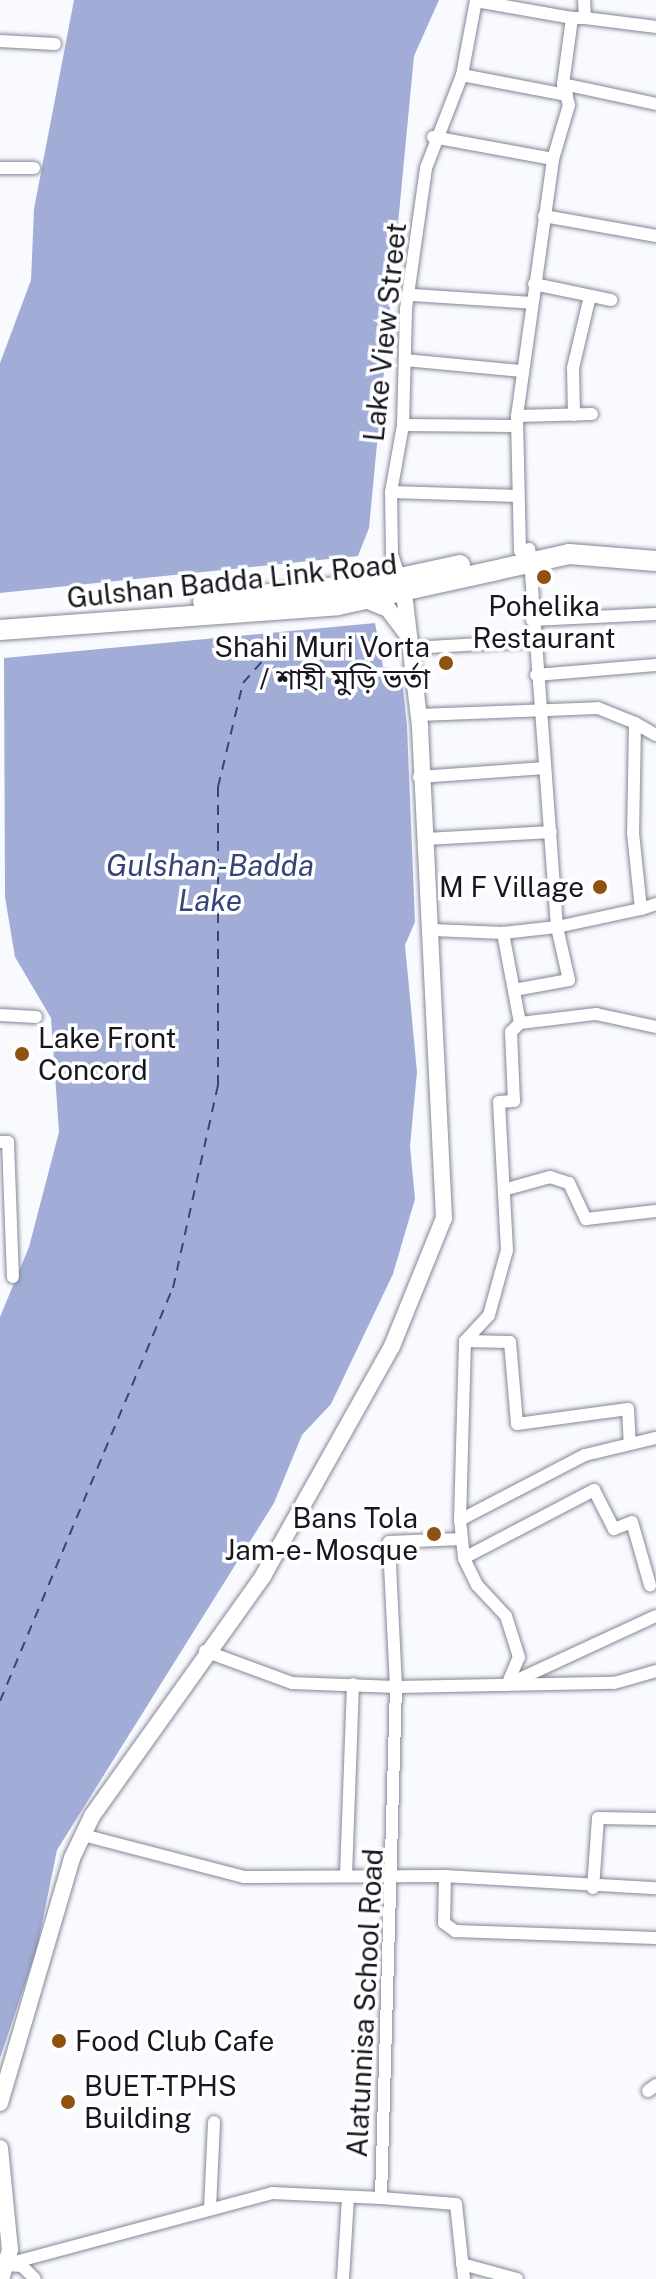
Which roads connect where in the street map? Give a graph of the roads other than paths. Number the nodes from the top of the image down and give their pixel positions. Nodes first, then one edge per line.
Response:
1 (476, 0) edge
2 (584, 0) edge
3 (579, 18) junction
4 (656, 27) edge
5 (0, 41) edge
6 (55, 44) dead end
7 (462, 75) junction
8 (565, 89) junction
9 (656, 104) edge
10 (433, 137) junction
11 (553, 159) junction
12 (0, 168) edge
13 (34, 168) dead end
14 (544, 216) junction
15 (656, 236) edge
16 (534, 284) junction
17 (413, 295) junction
18 (590, 296) junction
19 (611, 300) dead end
20 (532, 303) junction
21 (405, 360) junction
22 (522, 371) junction
23 (592, 414) dead end
24 (574, 415) junction
25 (516, 421) junction
26 (403, 425) junction
27 (391, 492) junction
28 (518, 496) junction
29 (656, 550) edge
30 (526, 553) junction
31 (656, 561) edge
32 (402, 586) junction
33 (366, 600) junction
34 (656, 614) edge
35 (0, 620) edge
36 (532, 620) junction
37 (0, 630) edge
38 (533, 641) junction
39 (411, 644) junction
40 (656, 665) edge
41 (536, 675) junction
42 (539, 707) junction
43 (419, 715) junction
44 (635, 723) junction
45 (656, 735) edge
46 (545, 768) junction
47 (419, 777) junction
48 (551, 832) junction
49 (426, 839) junction
50 (656, 904) edge
51 (641, 909) junction
52 (557, 927) junction
53 (433, 930) junction
54 (503, 933) junction
55 (514, 990) junction
56 (0, 1015) edge
57 (36, 1017) dead end
58 (520, 1023) junction
59 (656, 1027) edge
60 (4, 1142) edge
61 (507, 1189) junction
62 (656, 1211) edge
63 (13, 1277) dead end
64 (465, 1341) junction
65 (656, 1438) edge
66 (630, 1442) junction
67 (460, 1520) junction
68 (462, 1539) junction
69 (464, 1558) junction
70 (654, 1588) edge
71 (656, 1616) edge
72 (205, 1651) junction
73 (656, 1671) edge
74 (353, 1684) junction
75 (507, 1685) junction
76 (396, 1687) junction
77 (656, 1819) edge
78 (83, 1835) junction
79 (346, 1875) junction
80 (393, 1875) junction
81 (445, 1876) junction
82 (593, 1888) junction
83 (656, 1888) edge
84 (656, 1938) edge
85 (0, 2103) edge
86 (214, 2122) dead end
87 (0, 2148) edge
88 (348, 2197) junction
89 (381, 2198) junction
90 (3, 2204) edge
91 (210, 2208) junction
92 (462, 2264) junction
93 (1, 2269) edge
94 (35, 2279) edge
95 (343, 2279) edge
96 (464, 2279) edge
97 (517, 2279) edge

1 - 3 street
1 - 7 street, Lake View Street
2 - 3 street
3 - 4 street
3 - 8 street
5 - 6 street
7 - 8 street
7 - 10 street, Lake View Street
8 - 9 street
8 - 11 street
10 - 11 street
10 - 17 street, Lake View Street
11 - 14 street
12 - 13 street
14 - 15 street
14 - 16 street
16 - 18 street
16 - 20 street
17 - 20 street
17 - 21 street, Lake View Street
18 - 19 street
18 - 24 street
20 - 22 street
21 - 22 street
21 - 26 street, Lake View Street
22 - 25 street
23 - 24 street
24 - 25 street
25 - 26 street
25 - 28 street
26 - 27 street, Lake View Street
27 - 28 street
27 - 32 street, Lake View Street
28 - 30 street
29 - 30 main road, Gulshan Badda Link Road
30 - 31 main road, Gulshan Badda Link Road
30 - 32 main road, Gulshan Badda Link Road
30 - 36 street
32 - 33 main road, Gulshan Badda Link Road
32 - 35 main road, Gulshan Badda Link Road
32 - 39 street
33 - 37 main road, Gulshan Badda Link Road
33 - 39 street
34 - 36 street
36 - 38 street
38 - 39 street
38 - 41 street
39 - 43 street
40 - 41 street
41 - 42 street
42 - 43 street
42 - 44 street
42 - 46 street
43 - 47 street
44 - 45 street
44 - 51 street
46 - 47 street
46 - 48 street
47 - 49 street
48 - 49 street
48 - 52 street
49 - 53 street
50 - 51 street
51 - 52 street
52 - 54 street
52 - 55 street
53 - 54 street
53 - 72 street
54 - 55 street
55 - 58 street
56 - 57 street
58 - 59 street
58 - 61 street
60 - 63 street
61 - 62 street
61 - 64 street
64 - 66 street
64 - 67 street
65 - 66 street
66 - 67 street
67 - 68 street
68 - 69 street
68 - 76 street, Alatunnisa School Road
69 - 70 street
69 - 75 street
71 - 75 street
72 - 74 street
72 - 78 street
73 - 75 street
74 - 76 street
74 - 79 street
75 - 76 street
76 - 80 street, Alatunnisa School Road
77 - 82 street
78 - 79 street
78 - 85 street
79 - 80 street
80 - 81 street
80 - 89 street, Alatunnisa School Road
81 - 82 street
81 - 84 street
82 - 83 street
86 - 91 street
87 - 90 street
88 - 89 street, Alatunnisa School Road
88 - 91 street, Alatunnisa School Road
88 - 95 street
89 - 92 street
90 - 93 street
91 - 93 street, Alatunnisa School Road
92 - 96 street
92 - 97 street
93 - 94 street

